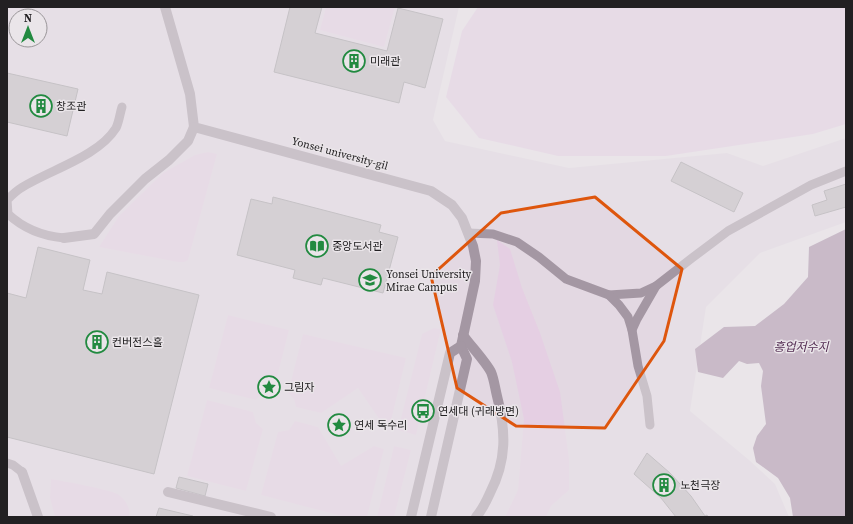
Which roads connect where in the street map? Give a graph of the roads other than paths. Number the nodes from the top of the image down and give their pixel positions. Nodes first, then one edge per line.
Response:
1 (165, 7) edge
2 (122, 107) dead end
3 (194, 127) junction
4 (846, 171) edge
5 (7, 200) edge
6 (468, 233) junction
7 (64, 238) joint
8 (656, 286) junction
9 (609, 295) junction
10 (632, 330) junction
11 (463, 335) junction
12 (461, 346) junction
13 (650, 425) dead end
14 (7, 464) edge
15 (22, 472) joint
16 (168, 492) dead end
17 (38, 517) edge
18 (271, 517) edge
19 (411, 517) edge
20 (431, 517) edge
21 (476, 517) edge

1 - 3 street
2 - 5 lane
3 - 6 street, Yonsei university-gil
3 - 7 street
4 - 8 lane
5 - 7 lane
6 - 9 lane
6 - 11 street, Yonsei university-gil
8 - 9 lane
8 - 10 lane
9 - 10 lane
10 - 13 lane
11 - 12 street, Yonsei university-gil
11 - 21 street
12 - 19 street
12 - 20 street
14 - 15 lane
15 - 17 street
16 - 18 street

